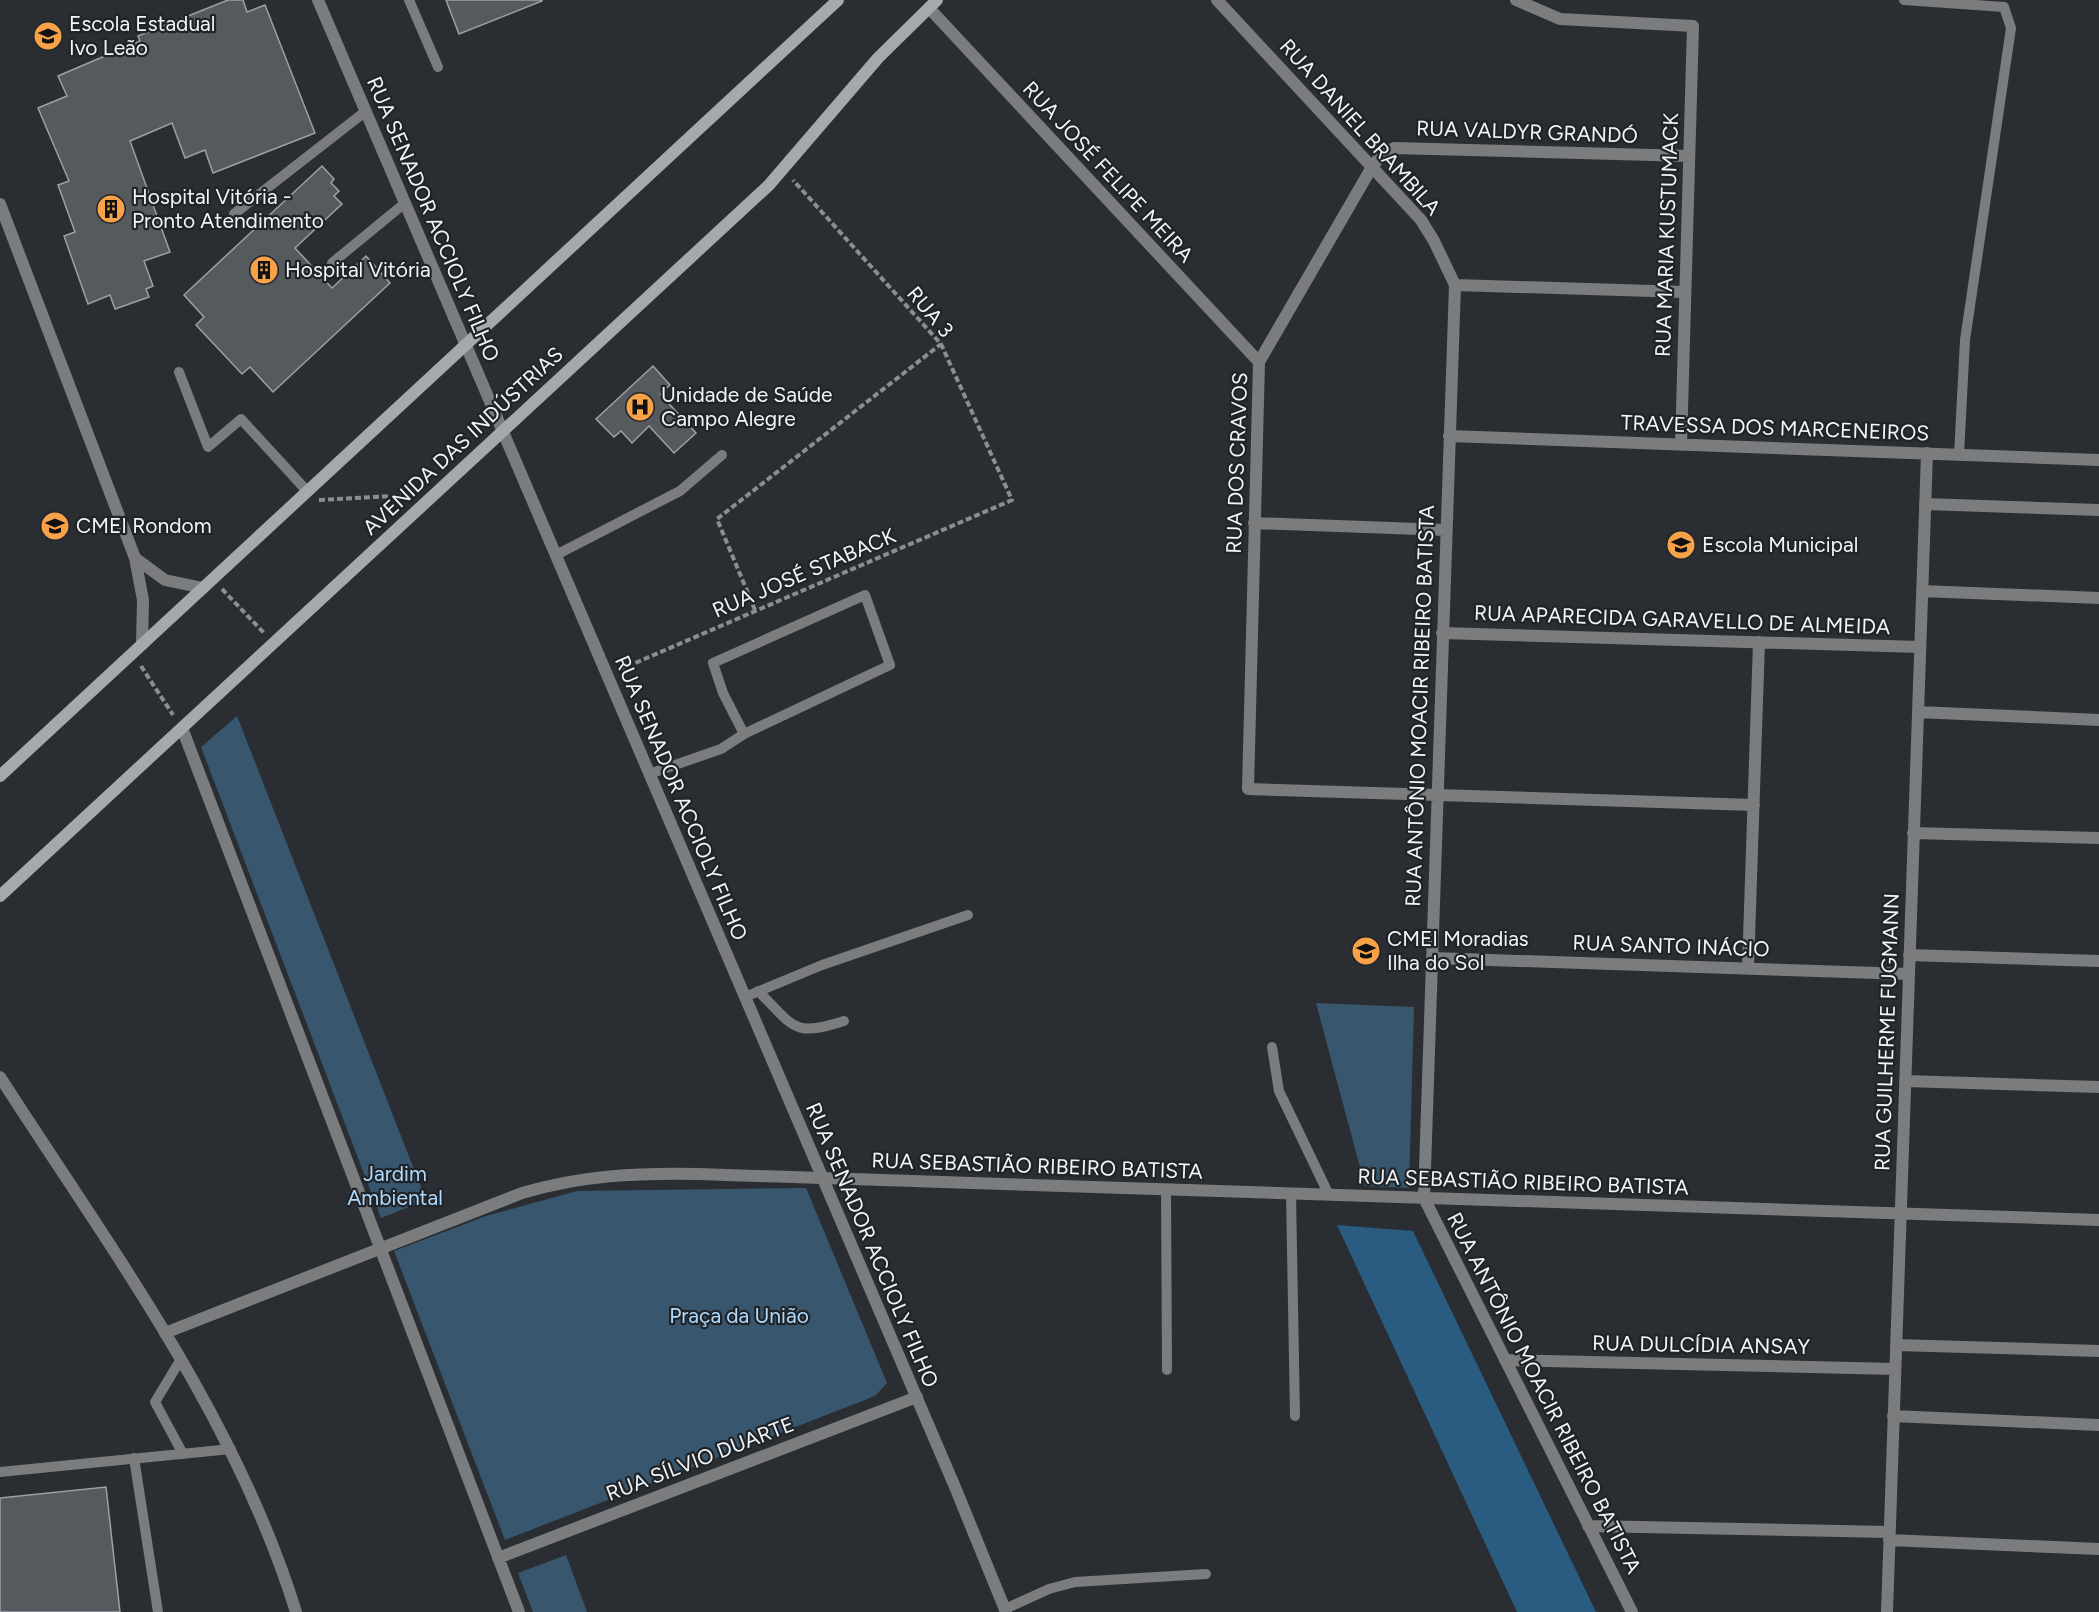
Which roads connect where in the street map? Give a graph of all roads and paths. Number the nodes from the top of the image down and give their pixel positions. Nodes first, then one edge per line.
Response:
1 (318, 0) edge
2 (409, 0) edge
3 (838, 0) edge
4 (1217, 0) edge
5 (1516, 0) edge
6 (1904, 0) edge
7 (933, 4) edge
8 (438, 67) dead end
9 (366, 111) junction
10 (1689, 156) junction
11 (1372, 167) junction
12 (784, 169) junction
13 (405, 203) junction
14 (0, 204) edge
15 (234, 214) dead end
16 (332, 263) dead end
17 (1455, 285) junction
18 (1685, 292) junction
19 (941, 344) junction
20 (466, 345) junction
21 (1259, 363) junction
22 (179, 372) dead end
23 (503, 431) junction
24 (1449, 436) junction
25 (1681, 445) junction
26 (1927, 453) junction
27 (722, 455) dead end
28 (1959, 455) junction
29 (2099, 460) edge
30 (307, 491) junction
31 (435, 494) junction
32 (1012, 500) joint
33 (296, 501) junction
34 (1925, 504) junction
35 (2099, 510) edge
36 (1254, 523) junction
37 (1446, 530) junction
38 (556, 555) junction
39 (135, 558) junction
40 (212, 579) junction
41 (203, 588) junction
42 (1922, 591) junction
43 (2099, 598) edge
44 (755, 610) junction
45 (1442, 633) junction
46 (1759, 642) junction
47 (274, 643) junction
48 (1920, 647) junction
49 (137, 649) junction
50 (607, 675) junction
51 (1918, 712) junction
52 (2099, 720) edge
53 (182, 728) junction
54 (744, 734) junction
55 (649, 774) junction
56 (0, 776) edge
57 (1437, 795) junction
58 (1754, 805) junction
59 (1913, 833) junction
60 (2099, 838) edge
61 (0, 896) edge
62 (969, 915) dead end
63 (1909, 955) junction
64 (1431, 958) junction
65 (2099, 961) edge
66 (1748, 968) junction
67 (1908, 974) junction
68 (758, 991) junction
69 (745, 997) junction
70 (844, 1021) dead end
71 (1272, 1047) dead end
72 (0, 1077) edge
73 (1905, 1081) junction
74 (2099, 1087) edge
75 (822, 1178) junction
76 (1166, 1189) junction
77 (1291, 1194) junction
78 (1329, 1195) junction
79 (1424, 1198) junction
80 (1900, 1214) junction
81 (2099, 1220) edge
82 (380, 1248) junction
83 (165, 1333) junction
84 (1896, 1345) junction
85 (2099, 1351) edge
86 (181, 1359) junction
87 (1505, 1360) junction
88 (1895, 1369) junction
89 (1167, 1370) dead end
90 (917, 1397) junction
91 (1295, 1416) dead end
92 (1893, 1416) junction
93 (2099, 1425) edge
94 (231, 1449) junction
95 (183, 1454) junction
96 (135, 1458) junction
97 (0, 1472) edge
98 (1588, 1526) junction
99 (1889, 1536) junction
100 (2099, 1549) edge
101 (498, 1558) junction
102 (1206, 1574) dead end
103 (1005, 1610) edge
104 (158, 1612) edge
105 (296, 1612) edge
106 (519, 1612) edge
107 (1632, 1612) edge
108 (1887, 1612) edge

1 - 9 street, RUA SENADOR ACCIOLY FILHO
2 - 8 lane
3 - 20 main road
4 - 11 street, RUA DANIEL BRAMBILA
5 - 10 street, RUA MARIA KUSTUMACK
6 - 28 lane
7 - 12 main road, AVENIDA DAS INDÚSTRIAS
7 - 21 street, RUA JOSÉ FELIPE MEIRA
9 - 13 street, RUA SENADOR ACCIOLY FILHO
9 - 15 lane
10 - 11 street, RUA VALDYR GRANDÓ
10 - 18 street, RUA MARIA KUSTUMACK
11 - 17 street, RUA DANIEL BRAMBILA
11 - 21 street, RUA DOS CRAVOS
12 - 19 path, RUA 3
12 - 23 main road, AVENIDA DAS INDÚSTRIAS
13 - 16 lane
13 - 20 street, RUA SENADOR ACCIOLY FILHO
14 - 39 street
17 - 18 street
17 - 24 street, RUA DANIEL BRAMBILA
18 - 25 street, RUA MARIA KUSTUMACK
19 - 32 path, RUA 3
19 - 44 path
20 - 23 street, RUA SENADOR ACCIOLY FILHO
20 - 30 main road
21 - 36 street, RUA DOS CRAVOS
22 - 30 lane
23 - 31 main road, AVENIDA DAS INDÚSTRIAS
23 - 38 street, RUA SENADOR ACCIOLY FILHO
24 - 25 street, TRAVESSA DOS MARCENEIROS
24 - 37 street, RUA ANTÔNIO MOACIR RIBEIRO BATISTA
25 - 26 street, TRAVESSA DOS MARCENEIROS
26 - 28 street, TRAVESSA DOS MARCENEIROS
26 - 34 street, RUA GUILHERME FUGMANN
27 - 38 lane
28 - 29 street, TRAVESSA DOS MARCENEIROS
30 - 33 main road
31 - 33 path
31 - 47 main road, AVENIDA DAS INDÚSTRIAS
32 - 44 path, RUA JOSÉ STABACK
33 - 40 main road
34 - 35 street
34 - 42 street, RUA GUILHERME FUGMANN
36 - 37 street
36 - 57 street, RUA DOS CRAVOS
37 - 45 street, RUA ANTÔNIO MOACIR RIBEIRO BATISTA
38 - 50 street, RUA SENADOR ACCIOLY FILHO
39 - 41 street
39 - 49 street
40 - 41 main road
40 - 47 path
41 - 49 main road
42 - 43 street
42 - 48 street, RUA GUILHERME FUGMANN
44 - 50 path, RUA JOSÉ STABACK
45 - 46 street, RUA APARECIDA GARAVELLO DE ALMEIDA
45 - 57 street, RUA ANTÔNIO MOACIR RIBEIRO BATISTA
46 - 48 street, RUA APARECIDA GARAVELLO DE ALMEIDA
46 - 58 street
47 - 53 main road, AVENIDA DAS INDÚSTRIAS
48 - 51 street, RUA GUILHERME FUGMANN
49 - 53 path
49 - 56 main road
50 - 55 street, RUA SENADOR ACCIOLY FILHO
51 - 52 street
51 - 59 street, RUA GUILHERME FUGMANN
53 - 61 main road, AVENIDA DAS INDÚSTRIAS
53 - 82 street
54 - 54 lane
54 - 55 lane
55 - 69 street, RUA SENADOR ACCIOLY FILHO
57 - 58 street
57 - 64 street, RUA ANTÔNIO MOACIR RIBEIRO BATISTA
58 - 66 street
59 - 60 street
59 - 63 street, RUA GUILHERME FUGMANN
62 - 68 lane
63 - 65 street
63 - 67 street, RUA GUILHERME FUGMANN
64 - 66 street, RUA SANTO INÁCIO
64 - 79 street, RUA ANTÔNIO MOACIR RIBEIRO BATISTA
66 - 67 street, RUA SANTO INÁCIO
67 - 73 street, RUA GUILHERME FUGMANN
68 - 69 lane
68 - 70 lane
69 - 75 street, RUA SENADOR ACCIOLY FILHO
71 - 78 lane
72 - 83 street
73 - 74 street
73 - 80 street, RUA GUILHERME FUGMANN
75 - 76 street, RUA SEBASTIÃO RIBEIRO BATISTA
75 - 82 street, RUA SEBASTIÃO RIBEIRO BATISTA
75 - 90 street, RUA SENADOR ACCIOLY FILHO
76 - 77 street, RUA SEBASTIÃO RIBEIRO BATISTA
76 - 89 lane
77 - 78 street, RUA SEBASTIÃO RIBEIRO BATISTA
77 - 91 lane
78 - 79 street, RUA SEBASTIÃO RIBEIRO BATISTA
79 - 80 street, RUA SEBASTIÃO RIBEIRO BATISTA
79 - 87 street, RUA ANTÔNIO MOACIR RIBEIRO BATISTA
80 - 81 street, RUA SEBASTIÃO RIBEIRO BATISTA
80 - 84 street, RUA GUILHERME FUGMANN
82 - 83 street, RUA SEBASTIÃO RIBEIRO BATISTA
82 - 101 street
83 - 86 street
84 - 85 street
84 - 88 street, RUA GUILHERME FUGMANN
86 - 94 street
86 - 95 lane
87 - 88 street, RUA DULCÍDIA ANSAY
87 - 98 street, RUA ANTÔNIO MOACIR RIBEIRO BATISTA
88 - 92 street, RUA GUILHERME FUGMANN
90 - 101 street, RUA SÍLVIO DUARTE
90 - 103 street, RUA SENADOR ACCIOLY FILHO
92 - 93 street
92 - 99 street, RUA GUILHERME FUGMANN
94 - 95 lane
94 - 105 street
95 - 96 lane
96 - 97 lane
96 - 104 lane
98 - 99 street
98 - 107 street, RUA ANTÔNIO MOACIR RIBEIRO BATISTA
99 - 100 street
99 - 108 street, RUA GUILHERME FUGMANN
101 - 106 street
102 - 103 lane

